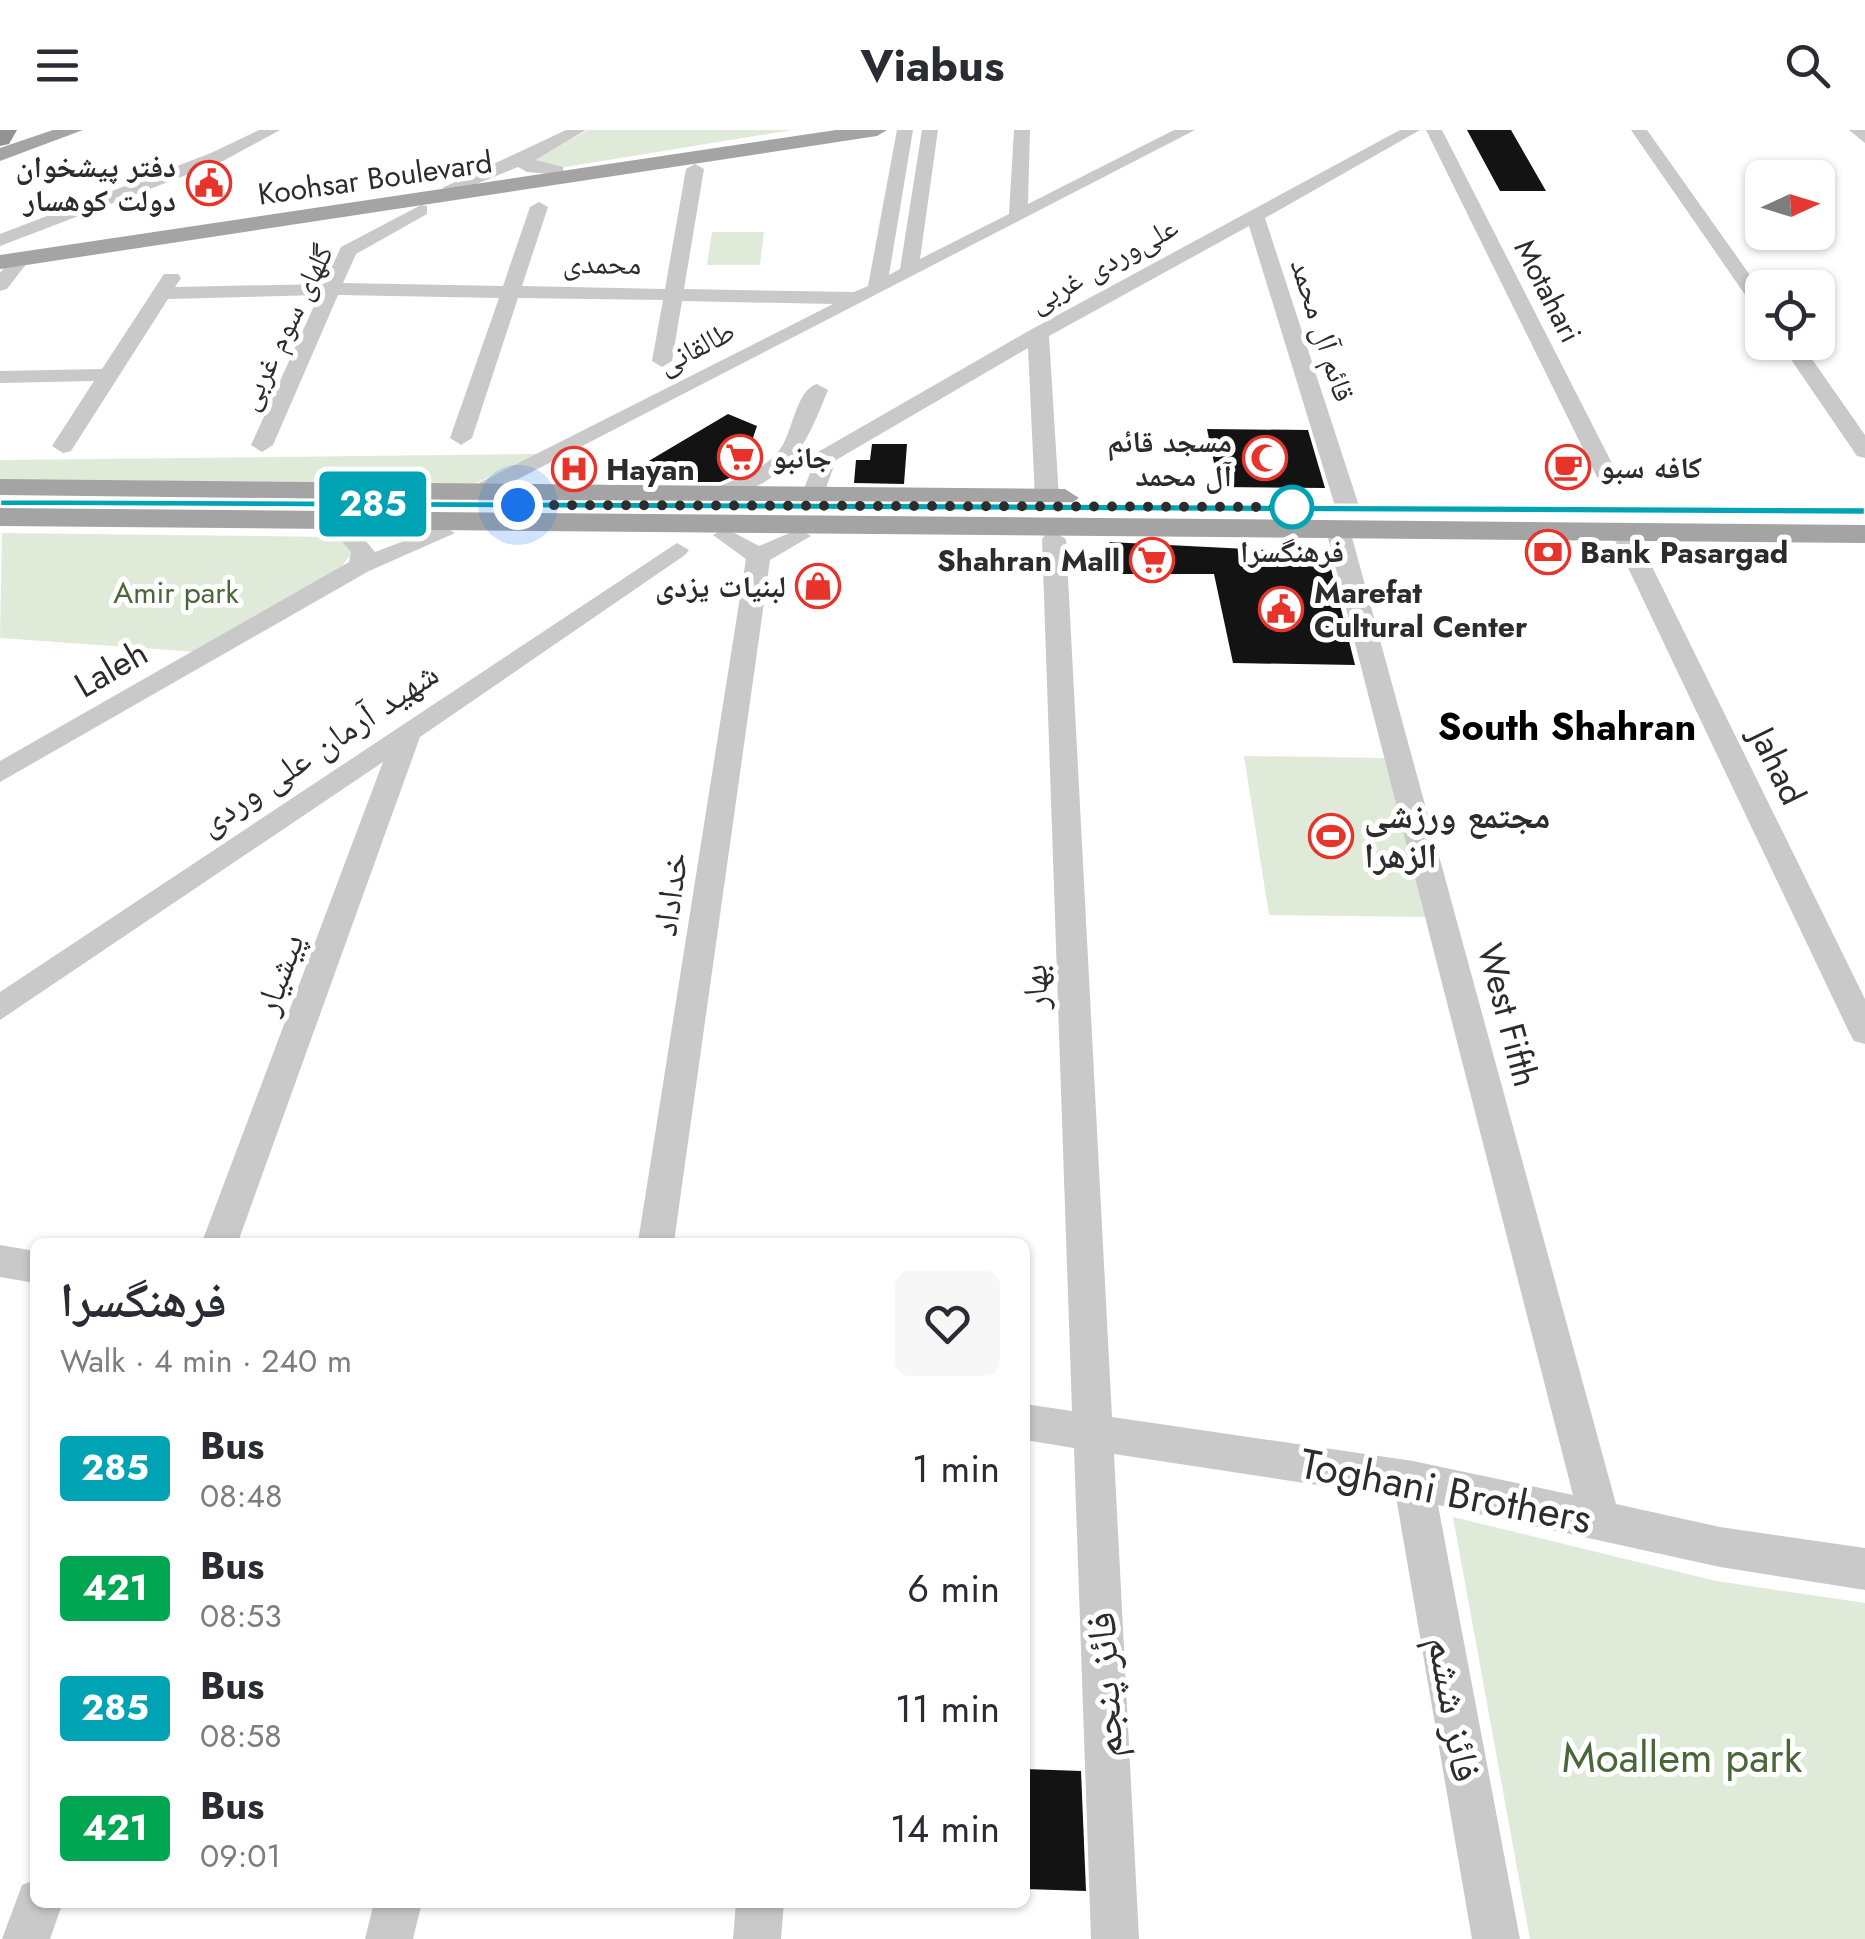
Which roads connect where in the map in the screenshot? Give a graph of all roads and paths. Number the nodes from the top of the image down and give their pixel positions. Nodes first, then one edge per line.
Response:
1 (5, 130) edge
2 (49, 130) edge
3 (72, 130) edge
4 (272, 130) edge
5 (578, 130) edge
6 (820, 130) edge
7 (877, 130) edge
8 (905, 130) edge
9 (930, 130) edge
10 (1022, 130) edge
11 (1188, 130) edge
12 (1412, 130) edge
13 (1434, 130) edge
14 (1639, 130) edge
15 (1858, 130) edge
16 (1865, 138) edge
17 (0, 141) edge
18 (0, 155) edge
19 (526, 158) junction
20 (695, 169) dead end
21 (557, 171) junction
22 (451, 188) junction
23 (539, 206) dead end
24 (421, 210) dead end
25 (1018, 216) junction
26 (1255, 216) junction
27 (0, 240) edge
28 (7, 258) edge
29 (909, 272) junction
30 (1745, 282) edge
31 (0, 285) edge
32 (336, 288) junction
33 (511, 292) junction
34 (868, 293) junction
35 (674, 294) junction
36 (1039, 333) junction
37 (1004, 354) junction
38 (1801, 360) edge
39 (662, 361) dead end
40 (1036, 361) junction
41 (0, 376) edge
42 (105, 376) junction
43 (817, 390) dead end
44 (461, 438) dead end
45 (262, 445) dead end
46 (63, 446) dead end
47 (792, 450) junction
48 (1865, 452) edge
49 (826, 457) junction
50 (544, 458) junction
51 (1609, 479) dead end
52 (0, 488) edge
53 (485, 489) junction
54 (550, 490) junction
55 (723, 492) junction
56 (814, 494) junction
57 (1046, 498) junction
58 (0, 503) edge
59 (1865, 511) edge
60 (0, 516) edge
61 (1138, 518) junction
62 (1343, 518) junction
63 (0, 530) edge
64 (345, 531) junction
65 (1623, 532) junction
66 (442, 533) junction
67 (1865, 534) edge
68 (1054, 538) junction
69 (744, 547) junction
70 (677, 550) dead end
71 (360, 566) junction
72 (408, 732) junction
73 (0, 773) edge
74 (0, 1008) edge
75 (1865, 1032) edge
76 (221, 1238) edge
77 (657, 1238) edge
78 (0, 1262) edge
79 (30, 1266) edge
80 (1030, 1423) edge
81 (1092, 1432) junction
82 (1414, 1480) junction
83 (1600, 1520) junction
84 (1865, 1569) edge
85 (37, 1908) edge
86 (397, 1908) edge
87 (760, 1908) edge
88 (26, 1939) edge
89 (389, 1939) edge
90 (757, 1939) edge
91 (1116, 1939) edge
92 (1496, 1939) edge

1 - 17 highway
2 - 17 main road
3 - 18 main road
4 - 27 street
5 - 19 street
6 - 21 main road, Koohsar Boulevard
7 - 28 main road, Koohsar Boulevard
8 - 34 street
9 - 29 street
10 - 25 street
11 - 25 street, طالقانی
12 - 26 street, علی‌وردی غربی
13 - 51 street, Motahari
14 - 30 street
15 - 16 street
19 - 21 street
19 - 22 street
20 - 35 street
21 - 22 main road, Koohsar Boulevard
22 - 28 main road, Koohsar Boulevard
23 - 33 street
24 - 32 street, گلهای سوم غربی
25 - 29 street, طالقانی
26 - 36 street, علی‌وردی غربی
26 - 62 street, قائم آل محمد
28 - 31 street
29 - 34 street, طالقانی
32 - 33 street, محمدی
32 - 42 street, محمدی
32 - 45 street, گلهای سوم غربی
33 - 35 street, محمدی
33 - 44 street
34 - 35 street, محمدی
34 - 50 street, طالقانی
35 - 39 street
36 - 37 street, علی‌وردی غربی
36 - 40 street
37 - 40 street
37 - 49 street, علی‌وردی غربی
38 - 48 street
40 - 57 street
41 - 42 street
42 - 46 street
43 - 47 street
47 - 49 street
47 - 55 street
49 - 56 street
50 - 53 street, طالقانی
50 - 54 street
52 - 53 main road
53 - 54 main road
54 - 55 main road
55 - 56 main road
56 - 57 main road
57 - 61 main road
58 - 61 main road
59 - 62 main road
60 - 61 main road
61 - 62 main road
61 - 68 main road
62 - 65 main road
62 - 83 street, West Fifth
63 - 64 main road
64 - 66 main road
64 - 71 street
65 - 67 main road
65 - 75 street, Jahad
66 - 69 main road
66 - 71 street, Laleh
68 - 69 main road
68 - 81 street, بهار
69 - 77 street, خداداد
70 - 72 street, شهید آرمان علی وردی
71 - 73 street, Laleh
72 - 74 street, شهید آرمان علی وردی
72 - 76 street, پیشیار
78 - 79 street
80 - 81 street, Toghani Brothers
81 - 82 street, Toghani Brothers
81 - 91 street, فائز پنجم
82 - 83 street, Toghani Brothers
82 - 92 street, فائز ششم
83 - 84 street, Toghani Brothers
85 - 88 street
86 - 89 street
87 - 90 street

